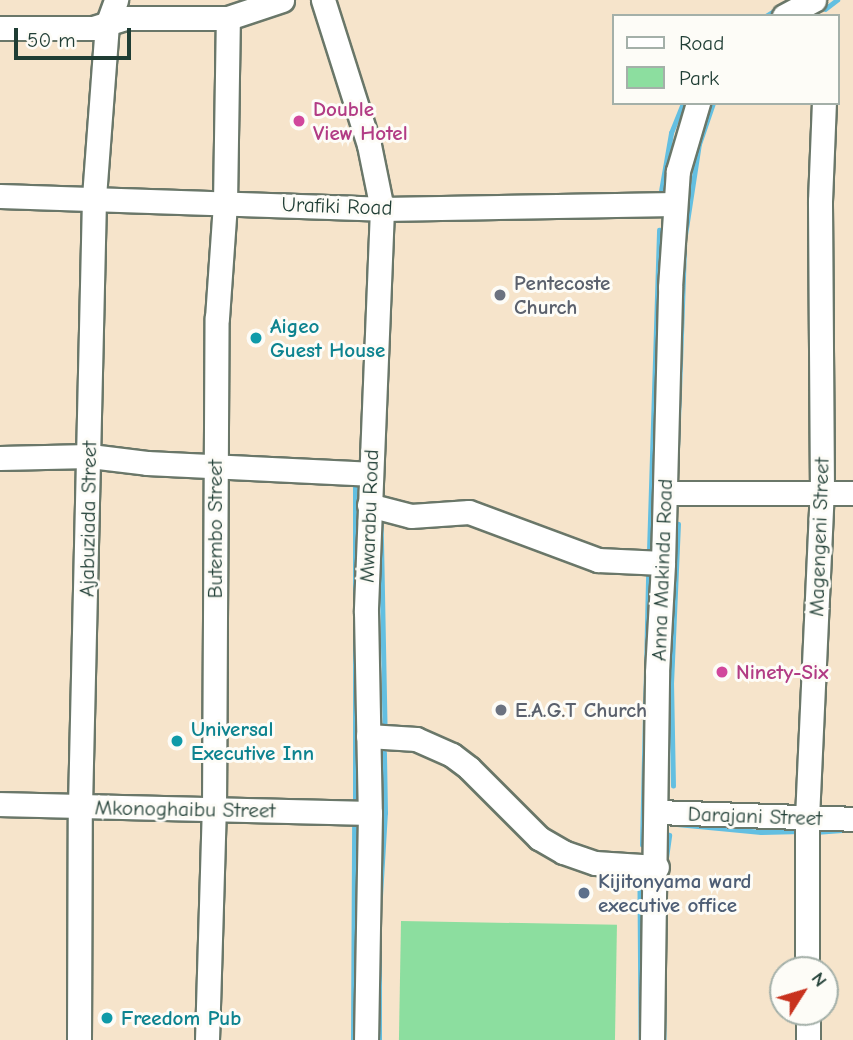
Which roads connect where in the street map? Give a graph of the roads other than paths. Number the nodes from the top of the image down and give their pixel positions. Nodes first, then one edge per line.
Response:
1 (116, 0) edge
2 (282, 0) edge
3 (323, 0) edge
4 (814, 0) edge
5 (788, 14) edge
6 (228, 18) junction
7 (107, 25) junction
8 (0, 28) edge
9 (697, 105) edge
10 (824, 105) edge
11 (0, 195) edge
12 (94, 197) junction
13 (225, 203) junction
14 (675, 204) junction
15 (382, 209) junction
16 (90, 456) junction
17 (0, 458) edge
18 (215, 465) junction
19 (369, 474) junction
20 (822, 491) junction
21 (666, 493) junction
22 (853, 493) edge
23 (369, 505) junction
24 (663, 564) junction
25 (368, 736) junction
26 (0, 804) edge
27 (80, 806) junction
28 (214, 810) junction
29 (657, 812) junction
30 (370, 813) junction
31 (807, 818) junction
32 (853, 819) edge
33 (657, 867) junction
34 (807, 956) edge
35 (79, 1040) edge
36 (207, 1040) edge
37 (366, 1040) edge
38 (652, 1040) edge

1 - 7 street, Ajabuziada Street
2 - 6 street
3 - 15 street, Mwarabu Road
4 - 5 street
6 - 7 street
6 - 13 street, Butembo Street
7 - 8 street
7 - 12 street, Ajabuziada Street
9 - 14 street, Anna Makinda Road
10 - 20 street, Magengeni Street
11 - 12 street, Urafiki Road
12 - 13 street, Urafiki Road
12 - 16 street, Ajabuziada Street
13 - 15 street, Urafiki Road
13 - 18 street, Butembo Street
14 - 15 street, Urafiki Road
14 - 21 street, Anna Makinda Road
15 - 19 street, Mwarabu Road
16 - 17 street
16 - 18 street
16 - 27 street, Ajabuziada Street
18 - 19 street
18 - 28 street, Butembo Street
19 - 23 street, Mwarabu Road
20 - 21 street
20 - 22 street
20 - 31 street, Magengeni Street
21 - 24 street, Anna Makinda Road
23 - 24 street
23 - 25 street, Mwarabu Road
24 - 29 street, Anna Makinda Road
25 - 30 street, Mwarabu Road
25 - 33 street
26 - 27 street, Mkonoghaibu Street
27 - 28 street, Mkonoghaibu Street
27 - 35 street, Ajabuziada Street
28 - 30 street, Mkonoghaibu Street
28 - 36 street, Butembo Street
29 - 31 street, Darajani Street
29 - 33 street, Anna Makinda Road
30 - 37 street, Mwarabu Road
31 - 32 street, Darajani Street
31 - 34 street, Magengeni Street
33 - 38 street, Anna Makinda Road

